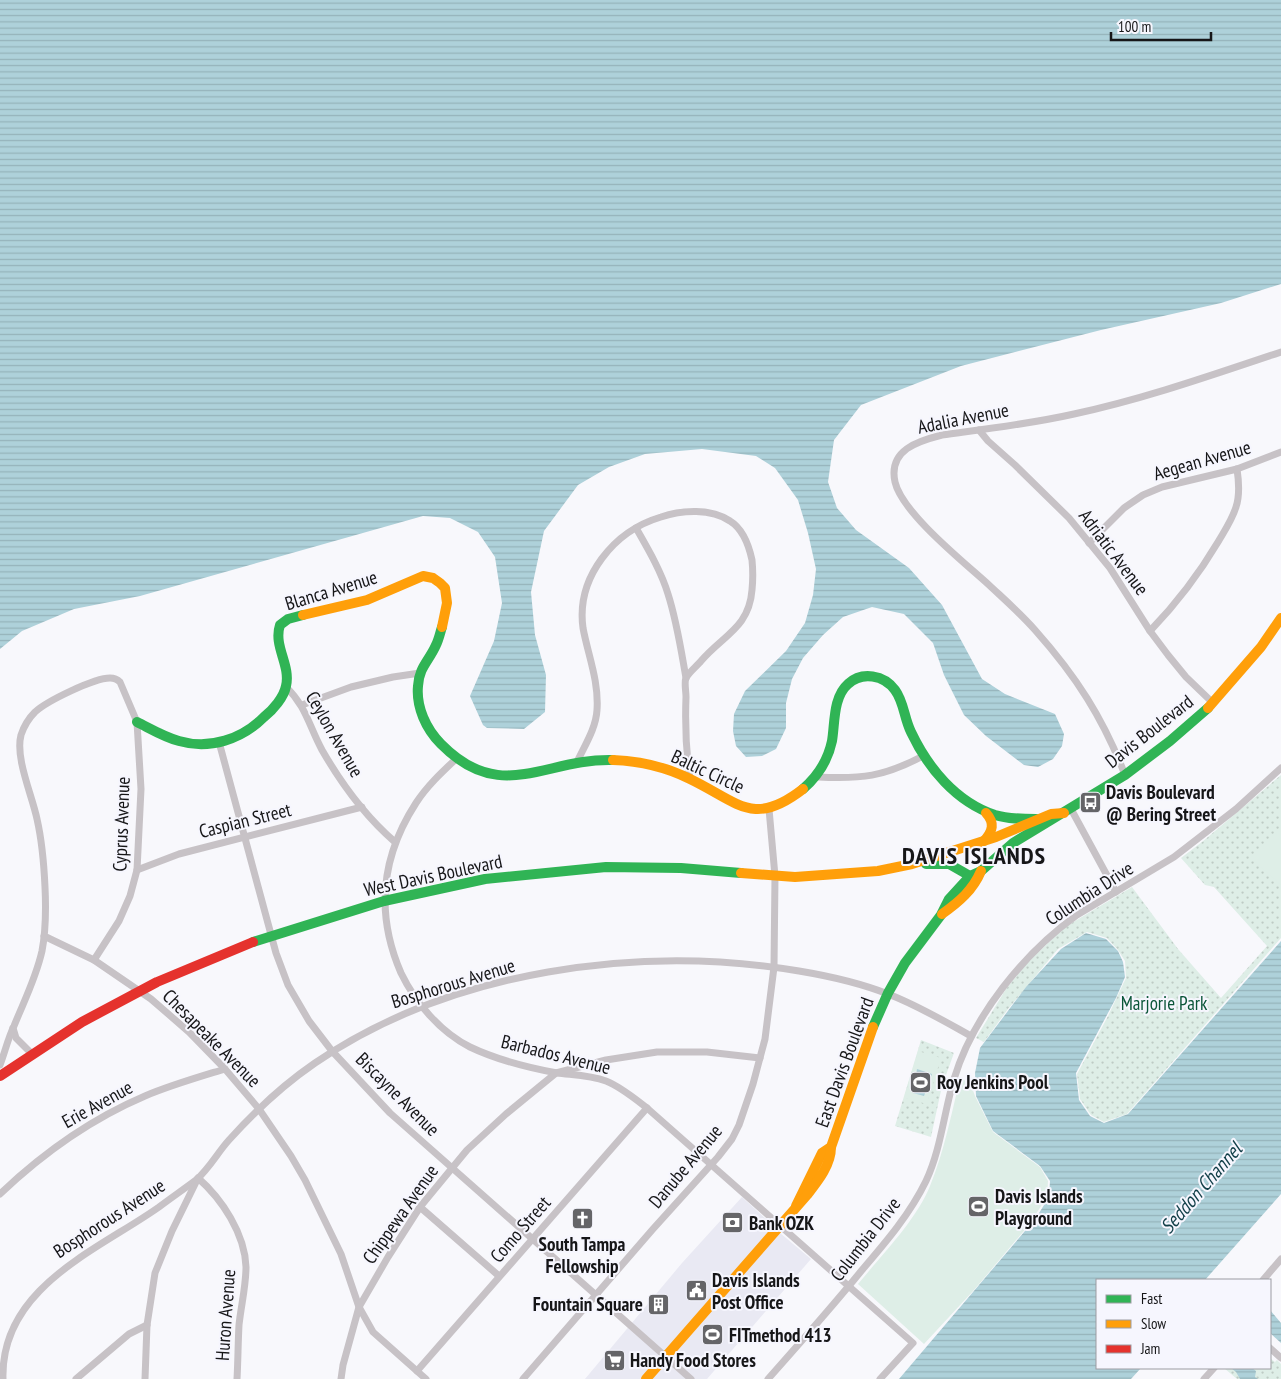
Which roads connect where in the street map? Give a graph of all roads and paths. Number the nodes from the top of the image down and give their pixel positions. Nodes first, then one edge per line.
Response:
1 (1281, 352) edge
2 (978, 430) junction
3 (1281, 452) edge
4 (1237, 469) junction
5 (636, 528) junction
6 (1089, 543) junction
7 (1281, 618) edge
8 (1150, 631) junction
9 (420, 673) junction
10 (686, 678) junction
11 (286, 687) junction
12 (1213, 703) junction
13 (302, 705) junction
14 (137, 722) junction
15 (219, 742) junction
16 (923, 756) junction
17 (457, 758) junction
18 (577, 762) junction
19 (1281, 768) edge
20 (1125, 775) junction
21 (818, 776) junction
22 (690, 779) junction
23 (362, 807) junction
24 (769, 809) junction
25 (1067, 811) junction
26 (986, 813) junction
27 (1036, 819) junction
28 (244, 837) junction
29 (984, 841) junction
30 (395, 842) junction
31 (1014, 843) joint
32 (912, 864) junction
33 (137, 870) junction
34 (981, 871) junction
35 (775, 876) junction
36 (970, 876) junction
37 (1116, 892) junction
38 (384, 901) junction
39 (940, 915) junction
40 (44, 936) junction
41 (271, 936) junction
42 (94, 960) junction
43 (774, 967) junction
44 (139, 991) junction
45 (888, 994) junction
46 (422, 1007) junction
47 (13, 1028) junction
48 (971, 1036) junction
49 (332, 1052) junction
50 (32, 1054) junction
51 (760, 1058) junction
52 (0, 1065) edge
53 (226, 1069) junction
54 (556, 1073) junction
55 (0, 1076) edge
56 (259, 1108) junction
57 (647, 1108) junction
58 (711, 1164) junction
59 (451, 1168) junction
60 (198, 1178) junction
61 (0, 1194) edge
62 (420, 1208) junction
63 (780, 1225) junction
64 (532, 1240) junction
65 (1280, 1262) edge
66 (499, 1276) junction
67 (1264, 1279) edge
68 (850, 1285) junction
69 (596, 1296) junction
70 (359, 1307) junction
71 (147, 1325) junction
72 (1271, 1349) edge
73 (665, 1357) junction
74 (1281, 1358) edge
75 (1213, 1369) edge
76 (417, 1370) junction
77 (2, 1379) edge
78 (76, 1379) edge
79 (145, 1379) edge
80 (237, 1379) edge
81 (341, 1379) edge
82 (426, 1379) edge
83 (524, 1379) edge
84 (646, 1379) edge
85 (691, 1379) edge
86 (768, 1379) edge
87 (880, 1379) edge
88 (1204, 1379) edge

1 - 2 street, Adalia Avenue
2 - 6 street, Adriatic Avenue
2 - 20 street, Adalia Avenue
3 - 4 street, Aegean Avenue
4 - 6 street, Aegean Avenue
4 - 8 street
5 - 10 street
5 - 10 street
5 - 18 street
6 - 8 street, Adriatic Avenue
7 - 12 street, Davis Boulevard
8 - 12 street, Adriatic Avenue
9 - 11 street, Blanca Avenue
9 - 13 street
9 - 17 street, Baltic Circle
10 - 22 street
11 - 13 street, Ceylon Avenue
11 - 15 street
12 - 20 street, Davis Boulevard
13 - 23 street, Ceylon Avenue
14 - 15 street
14 - 33 street, Cyprus Avenue
14 - 40 street, Cyprus Avenue
15 - 28 street, Biscayne Avenue
16 - 21 street
16 - 21 street
16 - 26 street
17 - 18 street, Baltic Circle
17 - 30 street, Barbados Avenue
18 - 22 street, Baltic Circle
19 - 37 street, Columbia Drive
20 - 25 street, Davis Boulevard
21 - 24 street
22 - 24 street, Baltic Circle
23 - 28 street, Caspian Street
23 - 30 street, Ceylon Avenue
24 - 35 street, Danube Avenue
25 - 27 street, West Davis Boulevard
25 - 31 street, Davis Boulevard
25 - 37 street
26 - 27 street
26 - 29 street
27 - 29 street, West Davis Boulevard
28 - 33 street, Caspian Street
28 - 41 street, Biscayne Avenue
29 - 32 street, West Davis Boulevard
30 - 38 street, Barbados Avenue
31 - 34 street, East Davis Boulevard
32 - 35 street, West Davis Boulevard
32 - 36 street, West Davis Boulevard
33 - 42 street, Cyprus Avenue
34 - 36 street, East Davis Boulevard
34 - 39 street, East Davis Boulevard
35 - 38 street, West Davis Boulevard
35 - 43 street, Danube Avenue
36 - 39 street, East Davis Boulevard
37 - 48 street, Columbia Drive
38 - 41 street, West Davis Boulevard
38 - 46 street, Barbados Avenue
39 - 45 street, East Davis Boulevard
40 - 42 street, Chesapeake Avenue
40 - 47 street
41 - 44 street, West Davis Boulevard
41 - 49 street, Biscayne Avenue
42 - 44 street, Chesapeake Avenue
43 - 45 street, Bosphorous Avenue
43 - 46 street, Bosphorous Avenue
43 - 51 street, Danube Avenue
44 - 50 street, West Davis Boulevard
44 - 53 street, Chesapeake Avenue
45 - 48 street, Bosphorous Avenue
45 - 63 street, East Davis Boulevard
46 - 49 street, Bosphorous Avenue
46 - 54 street, Barbados Avenue
47 - 50 street
47 - 52 street
48 - 68 street, Columbia Drive
49 - 56 street, Bosphorous Avenue
49 - 59 street, Biscayne Avenue
50 - 55 street, West Davis Boulevard
51 - 54 street, Chippewa Avenue
51 - 58 street, Danube Avenue
53 - 56 street, Chesapeake Avenue
53 - 61 street, Erie Avenue
54 - 57 street, Barbados Avenue
54 - 59 street, Chippewa Avenue
56 - 60 street, Bosphorous Avenue
56 - 70 street, Chesapeake Avenue
57 - 58 street, Barbados Avenue
57 - 64 street, Como Street
58 - 63 street, Barbados Avenue
58 - 69 street, Danube Avenue
59 - 62 street, Chippewa Avenue
59 - 64 street, Biscayne Avenue
60 - 71 street
60 - 77 street, Bosphorous Avenue
60 - 80 street, Huron Avenue
62 - 66 street
62 - 70 street, Chippewa Avenue
63 - 68 street, Barbados Avenue
63 - 73 street, East Davis Boulevard
64 - 66 street, Como Street
64 - 69 street, Biscayne Avenue
65 - 67 street
66 - 76 street, Como Street
68 - 86 street, Columbia Drive
68 - 87 street, Barbados Avenue
69 - 73 street, Biscayne Avenue
69 - 83 street, Danube Avenue
70 - 76 street, Chesapeake Avenue
70 - 81 street, Chippewa Avenue
71 - 78 street
71 - 79 street
72 - 74 street
73 - 84 street, East Davis Boulevard
73 - 85 street, Biscayne Avenue
75 - 88 street
76 - 82 street, Chesapeake Avenue

